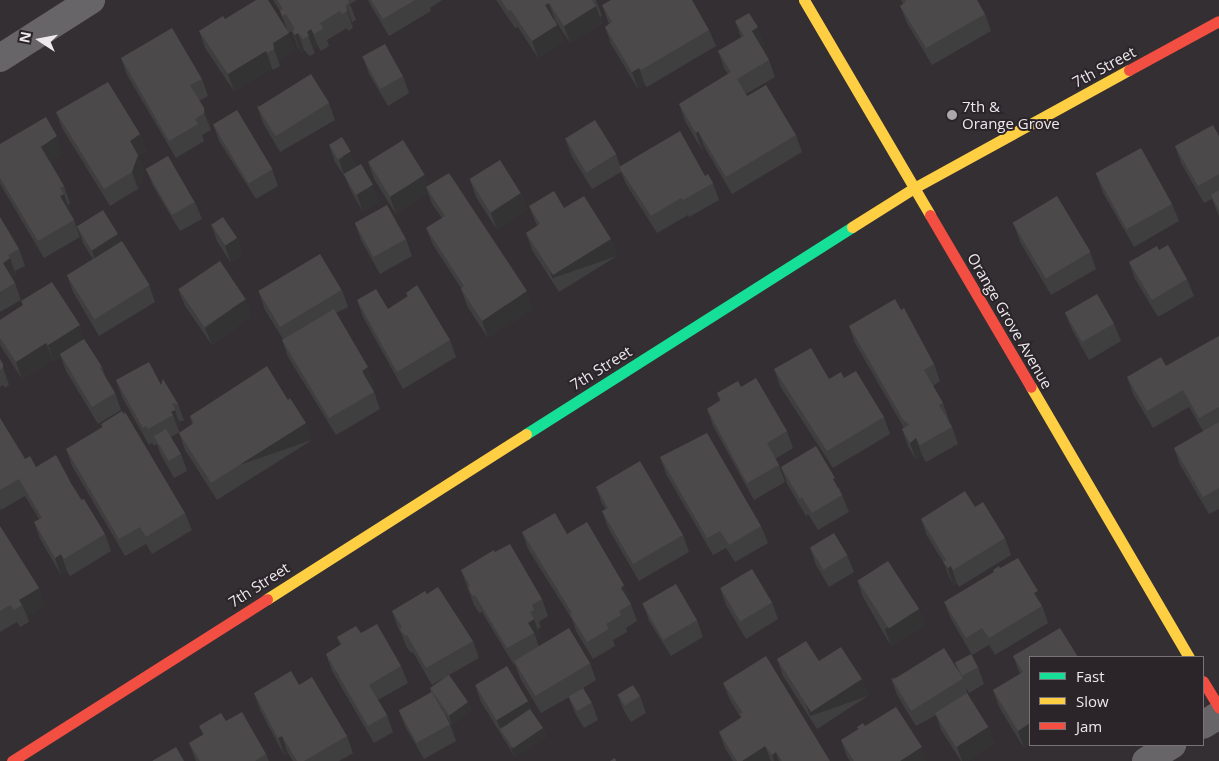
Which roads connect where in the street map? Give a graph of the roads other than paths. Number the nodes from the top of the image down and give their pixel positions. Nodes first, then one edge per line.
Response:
1 (91, 0) edge
2 (804, 0) edge
3 (1219, 21) edge
4 (0, 58) edge
5 (914, 188) junction
6 (1188, 656) edge
7 (1204, 683) edge
8 (1219, 708) edge
9 (1219, 715) edge
10 (1204, 724) edge
11 (1170, 746) edge
12 (12, 761) edge
13 (1146, 761) edge

1 - 4 street
2 - 5 street, Orange Grove Avenue
3 - 5 street, 7th Street
5 - 6 street, Orange Grove Avenue
5 - 12 street, 7th Street
7 - 8 street
9 - 10 street
11 - 13 street

